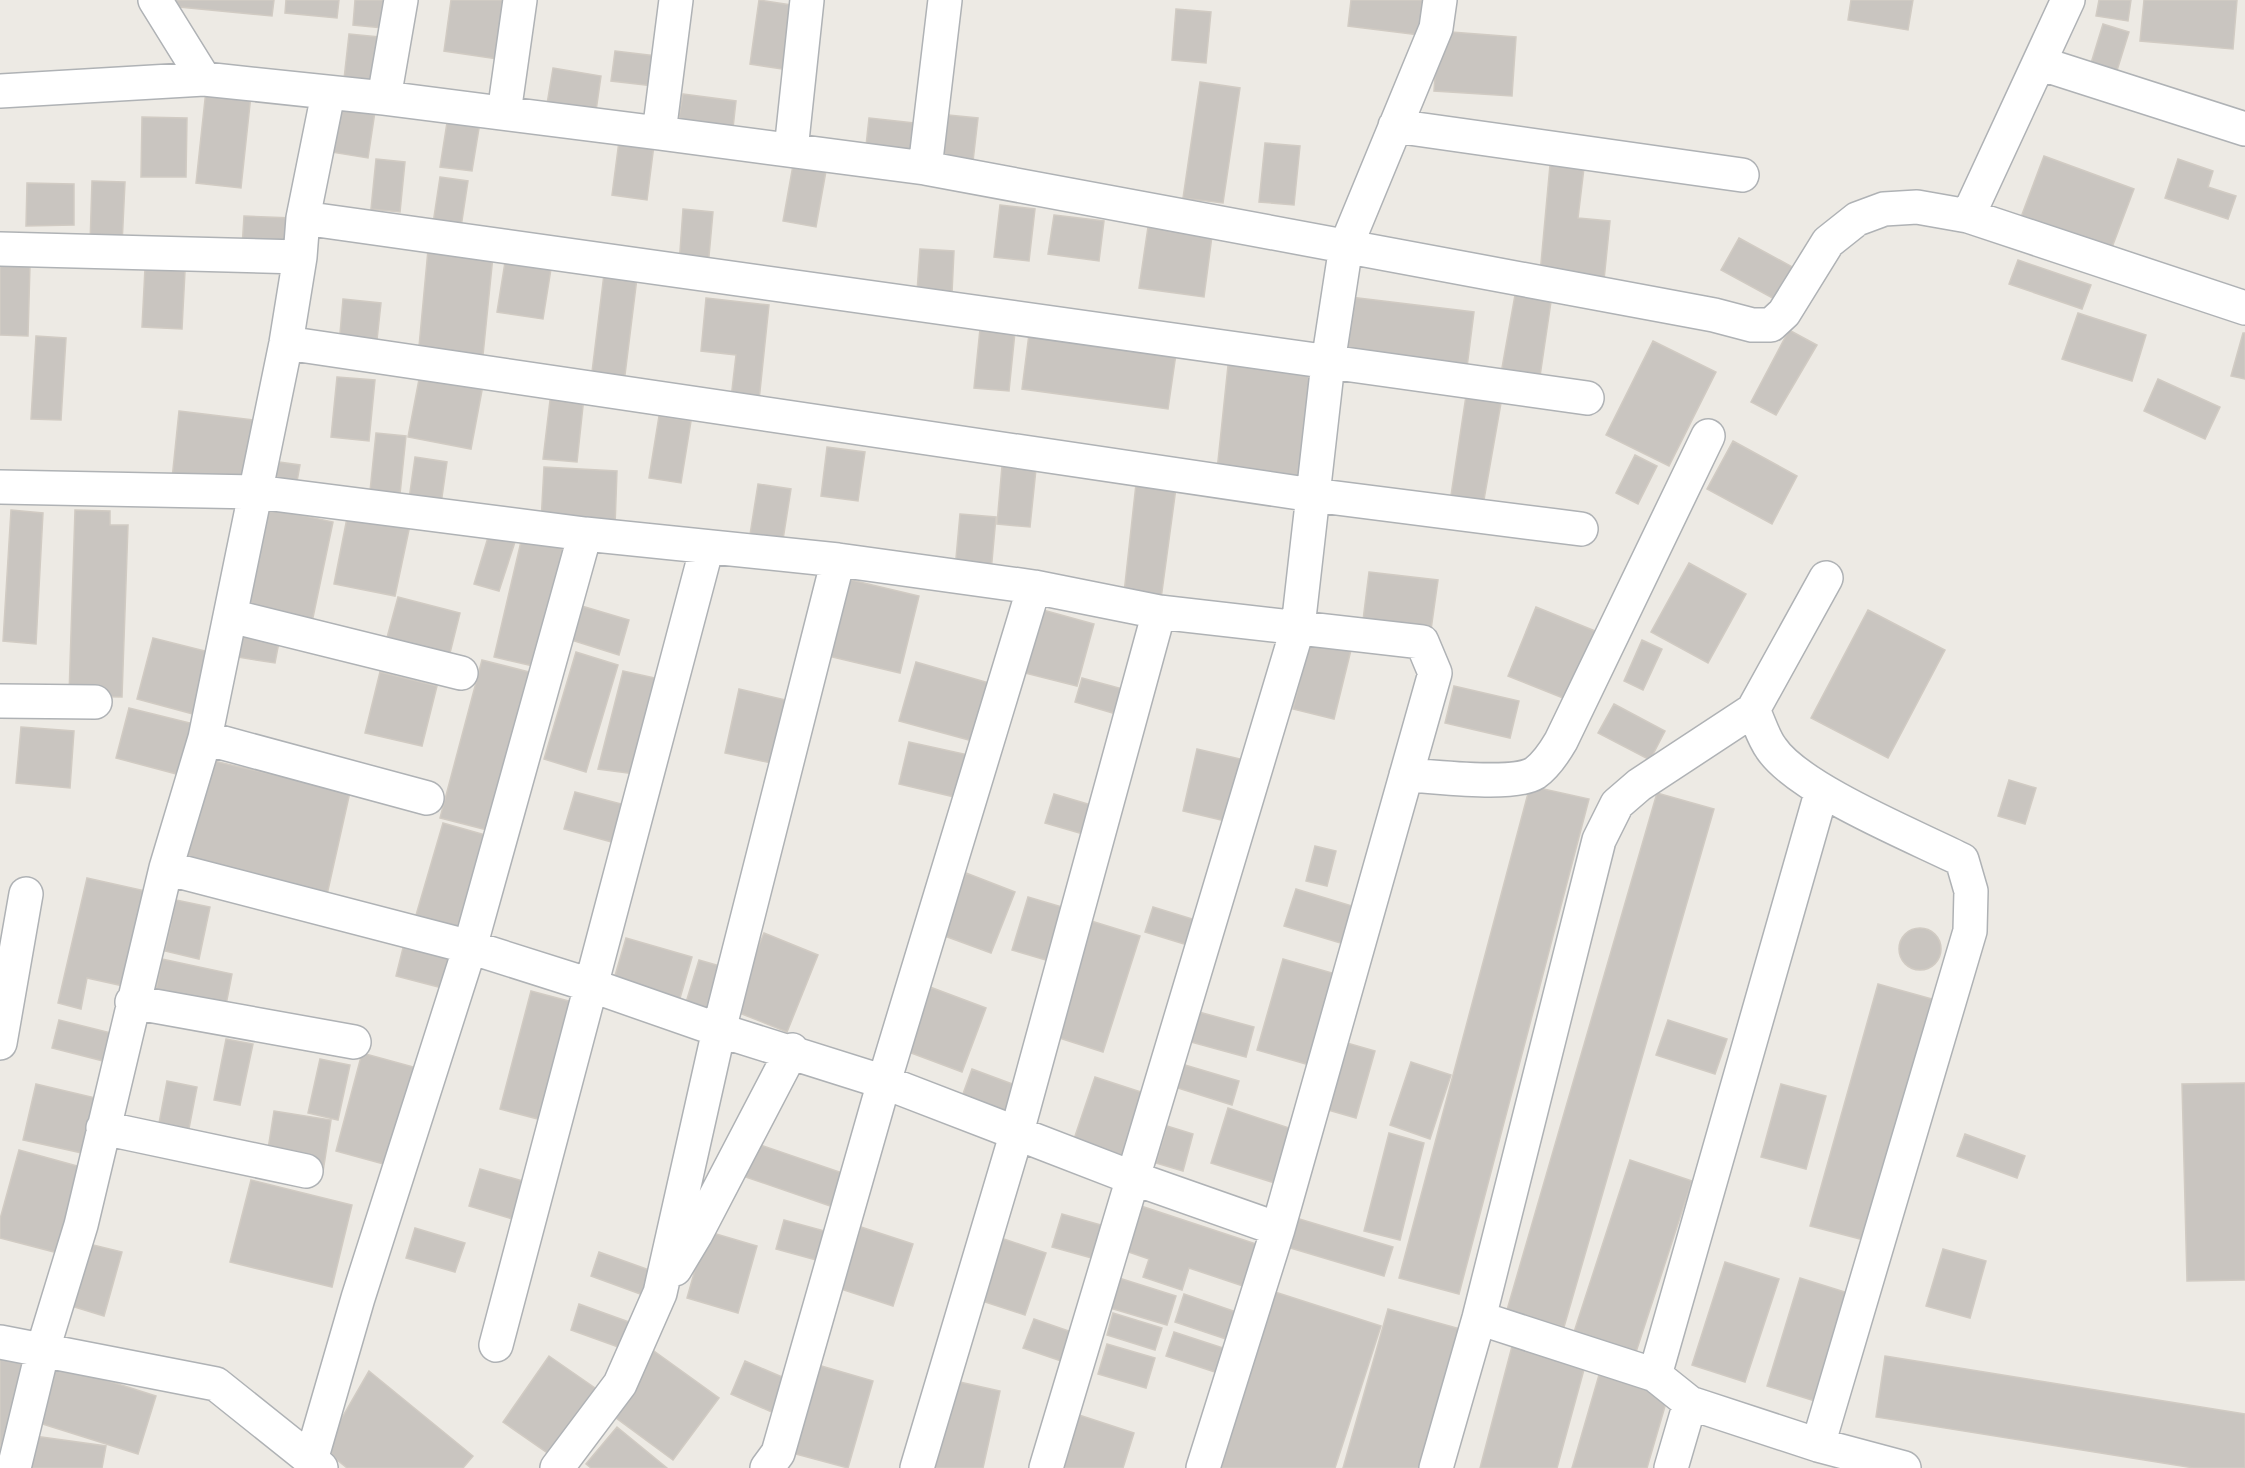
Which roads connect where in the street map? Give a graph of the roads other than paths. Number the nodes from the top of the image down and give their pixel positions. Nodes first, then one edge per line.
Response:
1 (155, 0) edge
2 (401, 0) edge
3 (519, 0) edge
4 (676, 0) edge
5 (807, 0) edge
6 (945, 0) edge
7 (1440, 0) edge
8 (2068, 0) edge
9 (2039, 63) junction
10 (204, 79) junction
11 (0, 92) edge
12 (328, 94) junction
13 (384, 98) junction
14 (504, 113) junction
15 (1395, 126) junction
16 (2245, 129) edge
17 (659, 133) junction
18 (791, 150) junction
19 (925, 168) junction
20 (1742, 175) dead end
21 (1968, 216) junction
22 (303, 218) junction
23 (1346, 246) junction
24 (0, 249) edge
25 (300, 257) junction
26 (2245, 308) edge
27 (286, 343) junction
28 (1328, 363) junction
29 (1587, 398) dead end
30 (1708, 436) dead end
31 (0, 487) edge
32 (257, 492) junction
33 (1313, 495) junction
34 (1581, 529) dead end
35 (585, 534) junction
36 (707, 547) junction
37 (837, 560) junction
38 (1826, 578) dead end
39 (1034, 587) junction
40 (1159, 612) junction
41 (231, 616) junction
42 (1298, 627) junction
43 (460, 672) dead end
44 (0, 701) edge
45 (95, 702) dead end
46 (1753, 710) junction
47 (205, 738) junction
48 (1406, 775) junction
49 (1822, 790) junction
50 (428, 798) dead end
51 (166, 868) junction
52 (26, 894) dead end
53 (470, 947) junction
54 (592, 986) junction
55 (132, 1002) junction
56 (719, 1030) junction
57 (354, 1042) dead end
58 (0, 1043) edge
59 (792, 1050) junction
60 (884, 1082) junction
61 (103, 1128) junction
62 (1017, 1132) junction
63 (306, 1171) dead end
64 (1133, 1178) junction
65 (1278, 1229) junction
66 (660, 1293) junction
67 (1479, 1318) junction
68 (0, 1342) edge
69 (496, 1345) dead end
70 (43, 1349) junction
71 (1655, 1375) junction
72 (1690, 1403) junction
73 (1818, 1445) junction
74 (316, 1464) edge
75 (14, 1468) edge
76 (557, 1468) edge
77 (767, 1468) edge
78 (917, 1468) edge
79 (1046, 1468) edge
80 (1203, 1468) edge
81 (1436, 1468) edge
82 (1671, 1468) edge
83 (1904, 1468) edge

1 - 10 street
2 - 13 street
3 - 14 street
4 - 17 street
5 - 18 street
6 - 19 street
7 - 15 street
8 - 9 street
9 - 16 street
9 - 21 street
10 - 11 street
10 - 12 street
12 - 13 street
12 - 22 street
13 - 14 street
14 - 17 street
15 - 20 street
15 - 23 street
17 - 18 street
18 - 19 street
19 - 23 street
21 - 23 street
21 - 26 street
22 - 25 street
22 - 28 street
23 - 28 street
24 - 25 street
25 - 27 street
27 - 32 street
27 - 33 street
28 - 29 street
28 - 33 street
30 - 48 street
31 - 32 street
32 - 35 street
32 - 41 street
33 - 34 street
33 - 42 street
35 - 36 street
35 - 53 street
36 - 37 street
36 - 54 street
37 - 39 street
37 - 56 street
38 - 46 street
39 - 40 street
39 - 60 street
40 - 42 street
40 - 62 street
41 - 43 street
41 - 47 street
42 - 48 street
42 - 64 street
44 - 45 street
46 - 49 street
46 - 67 street
47 - 50 street
47 - 51 street
48 - 65 street
49 - 71 street
49 - 73 street
51 - 53 street
51 - 55 street
52 - 58 street
53 - 54 street
53 - 74 street
54 - 56 street
54 - 69 street
55 - 57 street
55 - 61 street
56 - 59 street
56 - 66 street
59 - 60 street
59 - 66 street
60 - 62 street
60 - 77 street
61 - 63 street
61 - 70 street
62 - 64 street
62 - 78 street
64 - 65 street
64 - 79 street
65 - 80 street
66 - 76 street
67 - 71 street
67 - 81 street
68 - 70 street
70 - 74 street
70 - 75 street
71 - 72 street
72 - 73 street
72 - 82 street
73 - 83 street

